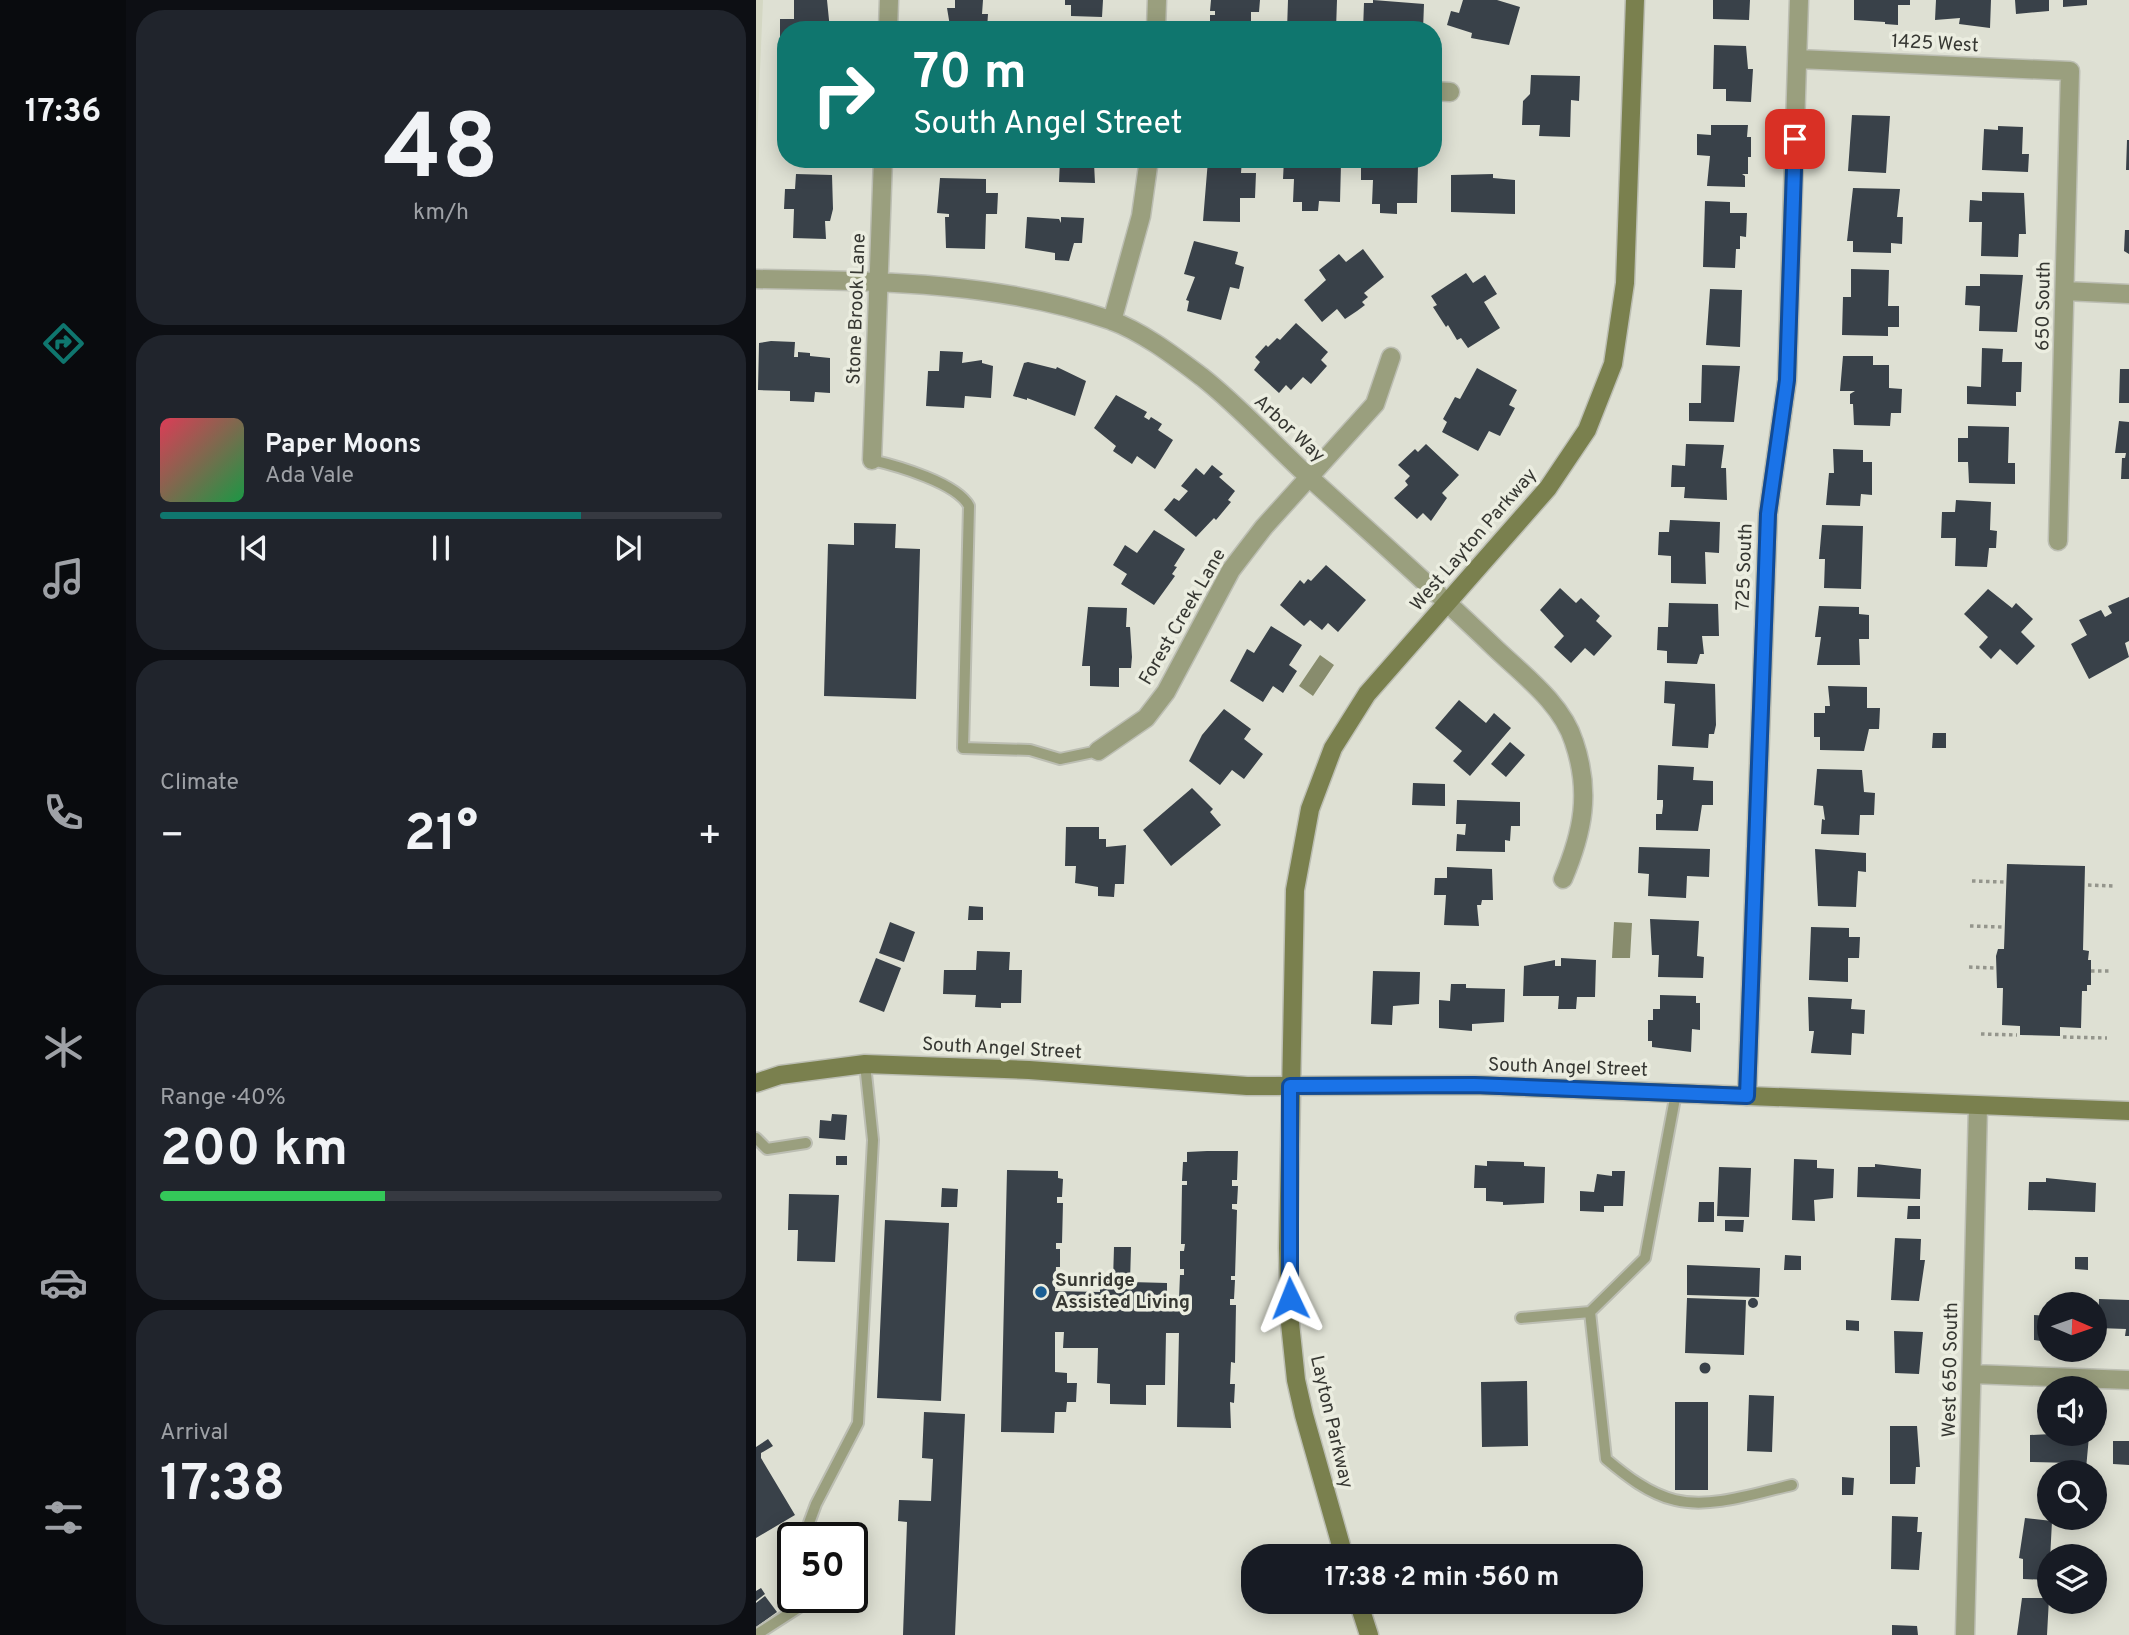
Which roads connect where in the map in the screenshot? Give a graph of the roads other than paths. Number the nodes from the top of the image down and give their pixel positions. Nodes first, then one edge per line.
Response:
1 (889, 0) edge
2 (1157, 0) edge
3 (1635, 0) edge
4 (1799, 0) edge
5 (888, 21) edge
6 (1156, 21) edge
7 (1798, 59) junction
8 (2070, 71) joint
9 (883, 168) edge
10 (1148, 168) edge
11 (756, 279) edge
12 (878, 281) junction
13 (2066, 291) junction
14 (2129, 294) edge
15 (1112, 321) junction
16 (1391, 358) dead end
17 (872, 460) joint
18 (1310, 477) junction
19 (2058, 541) dead end
20 (1448, 603) junction
21 (1098, 751) joint
22 (1563, 879) dead end
23 (865, 1064) junction
24 (756, 1083) edge
25 (1290, 1086) junction
26 (1676, 1093) junction
27 (1747, 1096) junction
28 (1978, 1106) junction
29 (2129, 1111) edge
30 (756, 1138) edge
31 (806, 1143) dead end
32 (1590, 1312) junction
33 (1521, 1318) dead end
34 (1972, 1374) junction
35 (2129, 1380) edge
36 (1792, 1485) dead end
37 (809, 1522) edge
38 (1341, 1544) edge
39 (790, 1613) edge
40 (1362, 1614) edge
41 (756, 1635) edge
42 (1369, 1635) edge
43 (1965, 1635) edge

1 - 5 street
2 - 6 street
3 - 20 main road, West Layton Parkway
4 - 7 street, 725 South
7 - 8 street, 1425 West
7 - 27 street, 725 South
8 - 13 street, 650 South
9 - 12 street, Stone Brook Lane
10 - 15 street
11 - 12 street, Arbor Way
12 - 15 street, Arbor Way
12 - 17 street, Stone Brook Lane
13 - 14 street
13 - 19 street, 650 South
15 - 18 street, Arbor Way
16 - 18 street, Forest Creek Lane
17 - 21 lane
18 - 20 street, Arbor Way
18 - 21 street, Forest Creek Lane
20 - 22 street, Arbor Way
20 - 25 main road, West Layton Parkway
23 - 24 main road, South Angel Street
23 - 25 main road, South Angel Street
23 - 37 lane
25 - 26 main road, South Angel Street
25 - 38 main road, Layton Parkway
26 - 27 main road, South Angel Street
26 - 32 lane
27 - 28 main road, South Angel Street
28 - 29 main road, South Angel Street
28 - 34 street, West 650 South
30 - 31 lane
32 - 33 lane
32 - 36 lane
34 - 35 street
34 - 43 street, West 650 South
39 - 41 lane
40 - 42 main road

